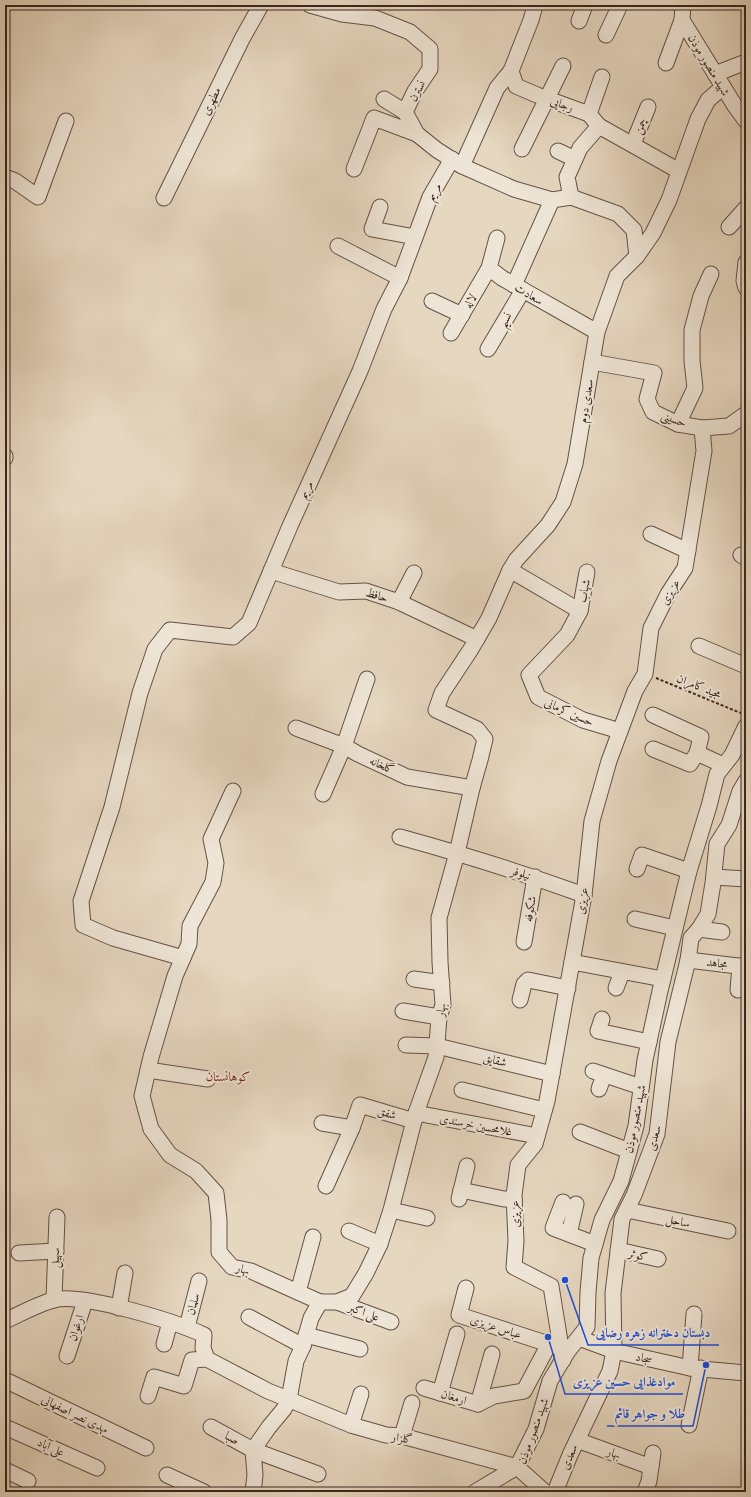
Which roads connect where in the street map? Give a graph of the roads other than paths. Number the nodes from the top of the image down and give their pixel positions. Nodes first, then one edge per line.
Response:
1 (261, 5) edge
2 (310, 5) edge
3 (533, 5) edge
4 (585, 5) edge
5 (620, 5) edge
6 (680, 10) edge
7 (579, 21) dead end
8 (606, 35) dead end
9 (746, 62) edge
10 (666, 63) dead end
11 (563, 66) dead end
12 (511, 71) junction
13 (715, 74) junction
14 (602, 77) dead end
15 (723, 87) junction
16 (384, 99) dead end
17 (546, 99) junction
18 (648, 108) dead end
19 (405, 112) junction
20 (589, 114) junction
21 (66, 121) dead end
22 (746, 121) edge
23 (599, 126) junction
24 (417, 134) junction
25 (633, 144) junction
26 (522, 149) dead end
27 (558, 151) dead end
28 (575, 159) junction
29 (457, 163) junction
30 (354, 169) dead end
31 (679, 171) junction
32 (5, 177) edge
33 (570, 197) junction
34 (164, 198) dead end
35 (552, 200) junction
36 (380, 207) dead end
37 (746, 208) edge
38 (728, 227) dead end
39 (415, 237) junction
40 (497, 238) dead end
41 (338, 246) dead end
42 (637, 256) junction
43 (746, 262) edge
44 (489, 268) junction
45 (711, 274) dead end
46 (400, 278) junction
47 (518, 288) junction
48 (746, 288) edge
49 (432, 301) dead end
50 (462, 315) junction
51 (597, 332) junction
52 (451, 333) dead end
53 (488, 349) dead end
54 (592, 362) junction
55 (746, 414) edge
56 (678, 424) junction
57 (702, 428) junction
58 (650, 534) dead end
59 (688, 552) junction
60 (510, 570) junction
61 (271, 571) junction
62 (587, 572) dead end
63 (414, 573) dead end
64 (399, 602) junction
65 (580, 611) junction
66 (477, 639) junction
67 (699, 646) dead end
68 (746, 666) edge
69 (367, 679) dead end
70 (436, 710) joint
71 (653, 715) dead end
72 (746, 727) edge
73 (296, 728) dead end
74 (620, 731) junction
75 (344, 746) junction
76 (653, 749) dead end
77 (697, 753) junction
78 (723, 765) junction
79 (746, 781) edge
80 (472, 788) junction
81 (233, 791) dead end
82 (323, 794) dead end
83 (400, 837) dead end
84 (457, 853) junction
85 (637, 869) dead end
86 (689, 871) junction
87 (535, 877) junction
88 (714, 877) junction
89 (746, 879) edge
90 (584, 895) junction
91 (635, 919) dead end
92 (674, 928) junction
93 (699, 929) junction
94 (722, 932) dead end
95 (524, 942) dead end
96 (183, 958) junction
97 (688, 960) junction
98 (572, 962) junction
99 (743, 967) edge
100 (622, 972) junction
101 (414, 979) dead end
102 (662, 979) junction
103 (442, 983) junction
104 (568, 988) junction
105 (616, 988) dead end
106 (738, 990) dead end
107 (520, 1000) dead end
108 (403, 1012) dead end
109 (439, 1016) junction
110 (602, 1018) dead end
111 (649, 1042) junction
112 (406, 1045) dead end
113 (437, 1046) junction
114 (148, 1070) junction
115 (552, 1074) junction
116 (208, 1079) dead end
117 (641, 1087) junction
118 (462, 1090) dead end
119 (599, 1090) dead end
120 (544, 1110) junction
121 (415, 1117) junction
122 (322, 1122) dead end
123 (352, 1128) junction
124 (580, 1132) dead end
125 (537, 1136) junction
126 (629, 1151) junction
127 (467, 1166) dead end
128 (326, 1186) dead end
129 (514, 1199) junction
130 (569, 1203) dead end
131 (391, 1210) junction
132 (627, 1210) junction
133 (57, 1217) dead end
134 (427, 1218) dead end
135 (349, 1231) dead end
136 (728, 1231) dead end
137 (313, 1237) dead end
138 (380, 1244) junction
139 (595, 1244) junction
140 (618, 1250) junction
141 (56, 1251) junction
142 (20, 1254) dead end
143 (658, 1259) dead end
144 (125, 1273) dead end
145 (199, 1281) dead end
146 (466, 1288) dead end
147 (298, 1292) junction
148 (54, 1300) junction
149 (85, 1301) junction
150 (320, 1302) junction
151 (337, 1302) junction
152 (119, 1308) junction
153 (694, 1314) dead end
154 (249, 1318) dead end
155 (5, 1321) edge
156 (170, 1322) junction
157 (391, 1322) dead end
158 (186, 1327) junction
159 (457, 1334) dead end
160 (579, 1338) junction
161 (305, 1341) junction
162 (164, 1344) dead end
163 (360, 1349) dead end
164 (558, 1351) junction
165 (614, 1351) junction
166 (492, 1354) dead end
167 (67, 1356) dead end
168 (207, 1359) junction
169 (695, 1368) junction
170 (746, 1373) edge
171 (5, 1380) edge
172 (424, 1388) dead end
173 (440, 1393) junction
174 (361, 1394) dead end
175 (148, 1396) dead end
176 (289, 1399) junction
177 (412, 1403) dead end
178 (478, 1404) junction
179 (352, 1425) junction
180 (689, 1425) dead end
181 (5, 1427) edge
182 (211, 1427) dead end
183 (402, 1436) junction
184 (577, 1440) junction
185 (146, 1448) dead end
186 (253, 1450) junction
187 (517, 1467) junction
188 (97, 1468) dead end
189 (5, 1470) edge
190 (318, 1474) dead end
191 (166, 1475) dead end
192 (499, 1478) junction
193 (28, 1481) dead end
194 (204, 1492) edge
195 (253, 1492) edge
196 (475, 1492) edge
197 (495, 1492) edge
198 (545, 1492) edge
199 (555, 1492) edge
200 (645, 1492) edge

1 - 34 street, مطهری
2 - 19 street, نسترن
3 - 12 street
4 - 7 street
5 - 8 street
6 - 10 street
6 - 13 street, شهید منصور موذن
9 - 13 street
11 - 17 street
12 - 17 street, رجایی
12 - 29 street, مریم
13 - 15 street, شهید منصور موذن
14 - 20 street
15 - 22 street, شهید منصور موذن
15 - 31 street, سعدی دوم
16 - 19 street
17 - 20 street, رجایی
17 - 26 street
18 - 25 street, چمن
19 - 24 street, نسترن
20 - 23 street, رجایی
21 - 32 street
23 - 25 street, رجایی
23 - 28 street
24 - 29 street, نسترن
24 - 30 street
25 - 31 street, رجایی
27 - 28 street
28 - 33 street
29 - 35 street, نسترن
29 - 39 street, مریم
31 - 42 street, سعدی دوم
33 - 35 street
33 - 42 street
35 - 47 street, نسیم
36 - 39 street
37 - 38 street
39 - 46 street, مریم
40 - 44 street
41 - 46 street
42 - 51 street, سعدی دوم
43 - 48 street
44 - 47 street, سعادت
44 - 50 street, لاله
45 - 56 street
46 - 61 street, مریم
47 - 51 street, سعادت
47 - 53 street, نسیم
49 - 50 street
50 - 52 street, لاله
51 - 54 street, سعدی دوم
54 - 56 street, حسینی
54 - 60 street, سعدی دوم
55 - 57 street, حسینی
56 - 57 street, حسینی
57 - 59 street, عزیزی
58 - 59 street
59 - 74 street, عزیزی
60 - 65 street
60 - 66 street, سعدی دوم
61 - 64 street, حافظ
61 - 96 street, مریم
62 - 65 street, شهاب
63 - 64 street
64 - 66 street, حافظ
65 - 74 street, حسین کرمانی
66 - 70 street, سعدی دوم
67 - 68 street
69 - 75 street
70 - 80 street, بهار
71 - 77 street
72 - 78 street, شهید منصور موذن
73 - 75 street, گلخانه
74 - 90 street, عزیزی
75 - 80 street, گلخانه
75 - 82 street
76 - 77 street
77 - 78 street
78 - 86 street, شهید منصور موذن
79 - 88 street, سعدی
80 - 84 street, بهار
81 - 96 street, بهار
83 - 84 street, نیلوفر
84 - 87 street, نیلوفر
84 - 103 street, بهار
85 - 86 street
86 - 92 street, شهید منصور موذن
87 - 90 street, نیلوفر
87 - 95 street, شکوفه
88 - 89 street
88 - 93 street, سعدی
90 - 98 street, عزیزی
91 - 92 street
92 - 102 street, شهید منصور موذن
93 - 94 street
93 - 97 street, سعدی
96 - 114 street, بهار
97 - 99 street, مجاهد
97 - 132 street, سعدی
98 - 100 street
98 - 104 street, عزیزی
99 - 106 street
100 - 102 street
100 - 105 street
101 - 103 street
102 - 111 street, شهید منصور موذن
103 - 109 street, بهار
104 - 107 street
104 - 115 street, عزیزی
108 - 109 street
109 - 113 street, بهار
110 - 111 street
111 - 117 street, شهید منصور موذن
112 - 113 street, شقایق
113 - 115 street, شقایق
113 - 121 street, بهار
114 - 116 street
114 - 147 street, بهار
115 - 120 street, عزیزی
117 - 119 street
117 - 126 street, شهید منصور موذن
118 - 120 street
120 - 125 street, عزیزی
121 - 123 street, شفق
121 - 125 street, غلامحسین خرسندی
121 - 131 street, بهار
122 - 123 street
123 - 128 street
124 - 126 street
125 - 129 street, عزیزی
126 - 139 street, شهید منصور موذن
127 - 129 street
129 - 164 street, عزیزی
130 - 139 street
131 - 134 street
131 - 138 street, بهار
132 - 136 street, ساحل
132 - 140 street, سعدی
133 - 141 street, سهیل
135 - 138 street
137 - 147 street
138 - 151 street, بهار
139 - 160 street, شهید منصور موذن
140 - 143 street, کوثر
140 - 165 street, سعدی
141 - 142 street
141 - 148 street, سهیل
144 - 152 street
145 - 158 street, سلمان
146 - 164 street, عباس عزیزی
147 - 150 street, بهار
148 - 149 street
148 - 155 street
149 - 152 street
149 - 167 street, ارغوان
150 - 151 street, بهار
150 - 161 street
151 - 157 street, علی اکبر
152 - 156 street
153 - 169 street
154 - 161 street
156 - 158 street
156 - 162 street
158 - 168 street
159 - 173 street
160 - 164 street, شهید منصور موذن
160 - 165 street, سجاد
161 - 163 street
161 - 176 street
164 - 178 street, ارمغان
164 - 187 street, شهید منصور موذن
165 - 169 street, سجاد
165 - 184 street, سعدی
166 - 178 street
168 - 175 street
168 - 176 street, گلزار
169 - 170 street, سجاد
169 - 180 street
171 - 185 street, مهدی نصر اصفهانی
172 - 173 street, ارمغان
173 - 178 street, ارمغان
174 - 179 street
176 - 179 street, گلزار
176 - 186 street
177 - 183 street
179 - 183 street, گلزار
181 - 188 street, علی آباد
182 - 186 street, صبا
183 - 187 street, گلزار
184 - 199 street, سعدی
184 - 200 street, بهار
186 - 190 street, صبا
186 - 195 street
187 - 192 street
187 - 198 street, شهید منصور موذن
189 - 193 street
191 - 194 street
192 - 196 street
192 - 197 street

